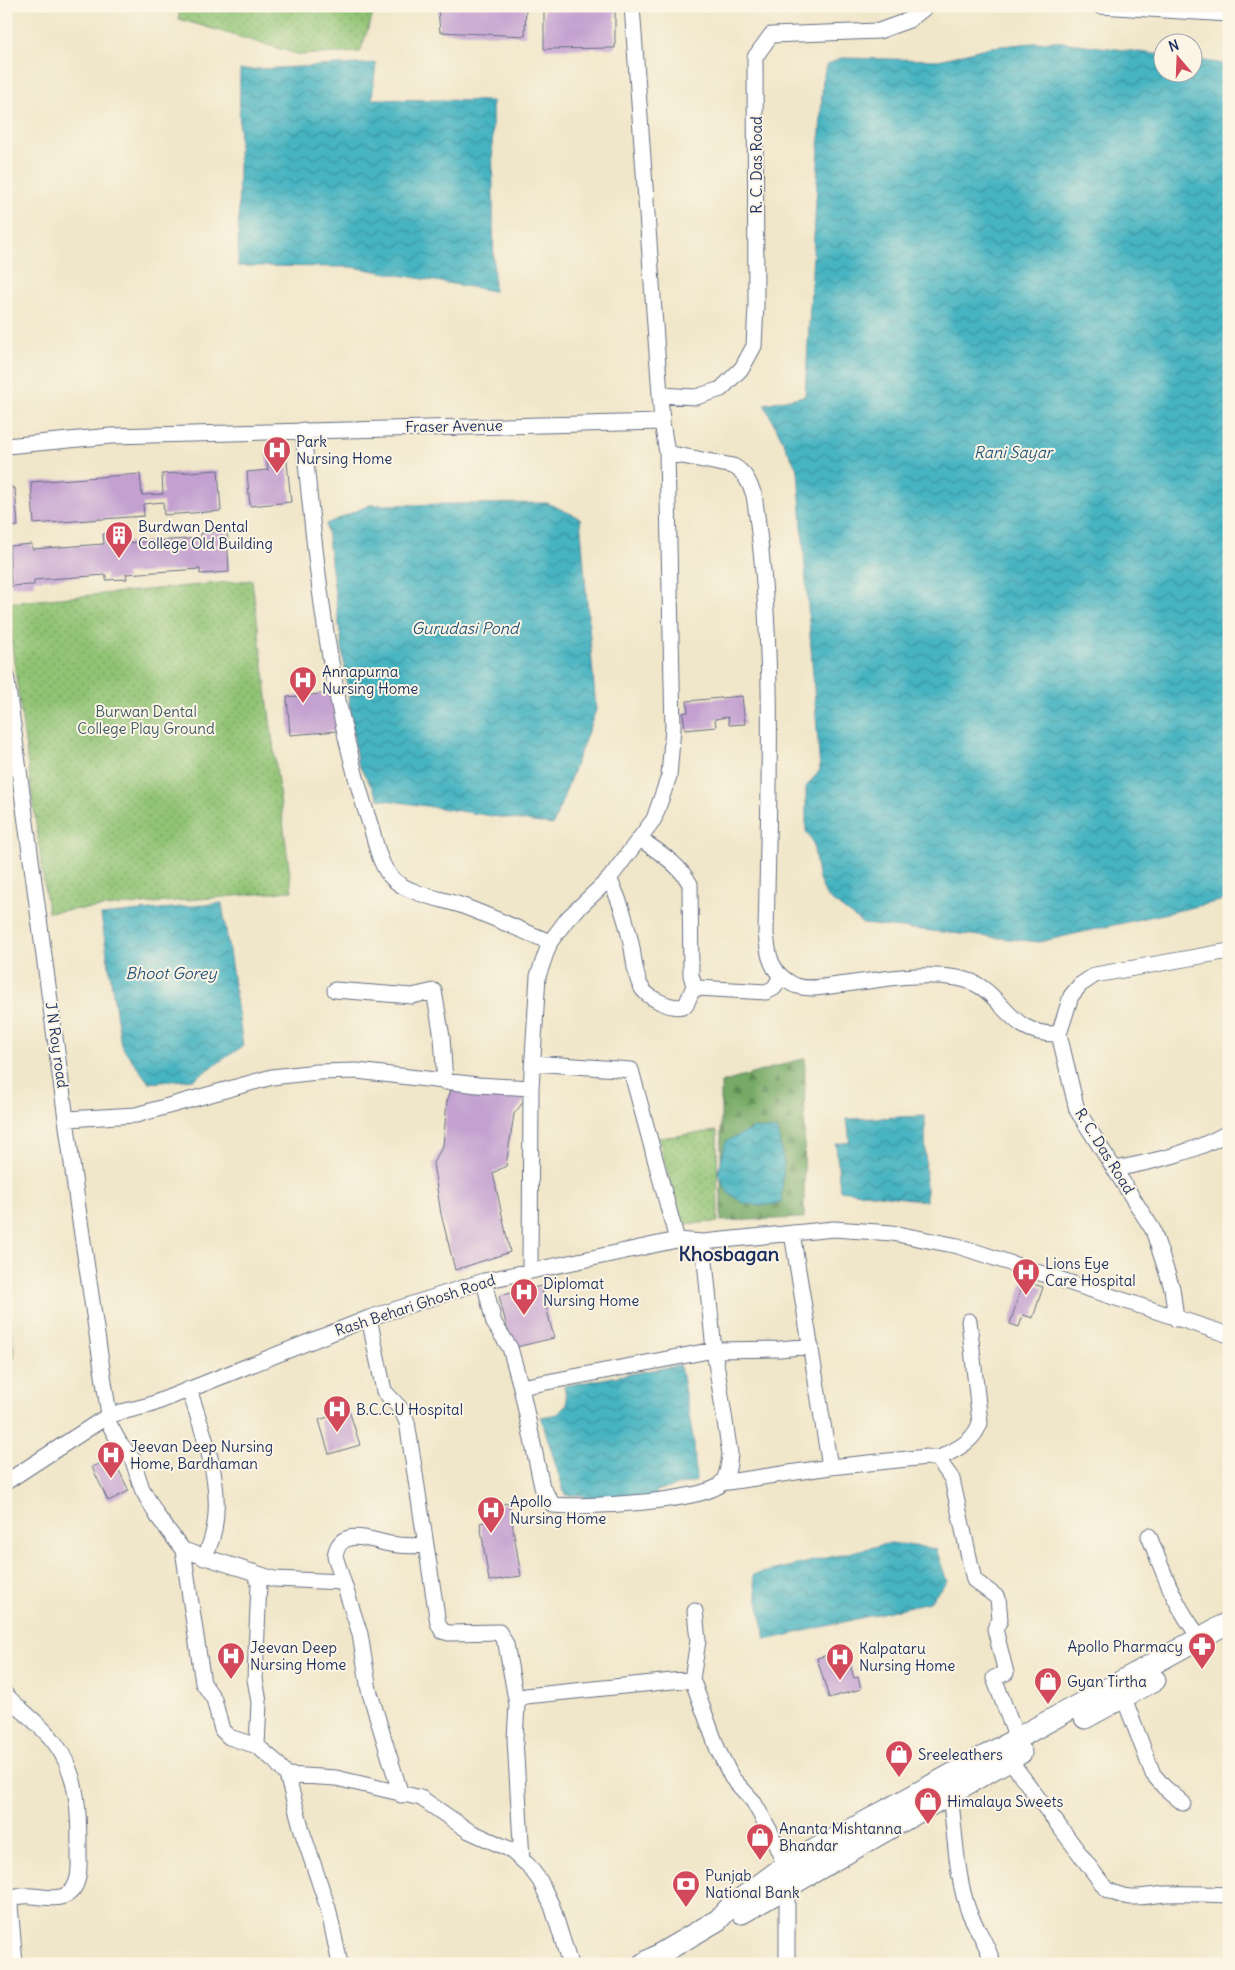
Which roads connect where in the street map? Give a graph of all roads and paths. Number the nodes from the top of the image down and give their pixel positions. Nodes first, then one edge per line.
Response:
1 (632, 6) edge
2 (927, 6) edge
3 (1100, 6) edge
4 (1229, 14) edge
5 (660, 395) junction
6 (662, 422) junction
7 (302, 430) junction
8 (6, 446) edge
9 (667, 453) junction
10 (6, 674) edge
11 (640, 839) junction
12 (609, 879) junction
13 (550, 942) junction
14 (1229, 951) edge
15 (781, 977) junction
16 (694, 986) junction
17 (335, 990) dead end
18 (1059, 1034) junction
19 (533, 1063) junction
20 (445, 1082) junction
21 (530, 1088) junction
22 (67, 1120) junction
23 (1229, 1132) edge
24 (1116, 1169) junction
25 (792, 1233) junction
26 (678, 1240) junction
27 (703, 1242) junction
28 (530, 1270) junction
29 (484, 1281) junction
30 (369, 1318) junction
31 (1176, 1319) junction
32 (969, 1321) dead end
33 (1229, 1335) edge
34 (811, 1346) junction
35 (714, 1350) junction
36 (521, 1387) junction
37 (190, 1389) junction
38 (108, 1417) junction
39 (938, 1459) junction
40 (830, 1467) junction
41 (6, 1482) edge
42 (721, 1483) junction
43 (1149, 1536) dead end
44 (426, 1545) junction
45 (182, 1550) junction
46 (204, 1558) junction
47 (254, 1572) junction
48 (343, 1582) junction
49 (695, 1611) dead end
50 (1229, 1622) edge
51 (1229, 1638) edge
52 (1201, 1639) junction
53 (692, 1679) junction
54 (6, 1694) edge
55 (1124, 1698) junction
56 (517, 1705) junction
57 (1017, 1738) junction
58 (257, 1746) junction
59 (1009, 1759) junction
60 (287, 1775) junction
61 (950, 1794) junction
62 (401, 1795) junction
63 (1183, 1803) dead end
64 (522, 1860) junction
65 (786, 1876) junction
66 (1229, 1895) edge
67 (15, 1964) edge
68 (340, 1964) edge
69 (570, 1964) edge
70 (643, 1964) edge
71 (787, 1964) edge
72 (994, 1964) edge

1 - 5 street
2 - 5 street, R. C. Das Road
3 - 4 street
5 - 6 street
6 - 7 street, Fraser Avenue
6 - 9 street
7 - 8 street, Fraser Avenue
7 - 13 street
9 - 11 street
9 - 15 street
10 - 22 street, J N Roy road
11 - 12 street
11 - 16 street
12 - 13 street
12 - 16 street
13 - 19 street
14 - 18 street
15 - 16 street
15 - 18 street
17 - 20 street
18 - 24 street, R. C. Das Road
19 - 21 street
19 - 26 street
20 - 21 street
20 - 22 street
21 - 28 street
22 - 38 street, J N Roy road
23 - 24 street
24 - 31 street, R. C. Das Road
25 - 27 street, Rash Behari Ghosh Road
25 - 31 street, Rash Behari Ghosh Road
25 - 34 street
26 - 27 street, Rash Behari Ghosh Road
26 - 28 street, Rash Behari Ghosh Road
27 - 35 street
28 - 29 street, Rash Behari Ghosh Road
29 - 30 street, Rash Behari Ghosh Road
29 - 36 street
30 - 37 street, Rash Behari Ghosh Road
30 - 44 street
31 - 33 street, Rash Behari Ghosh Road
32 - 39 street
34 - 35 street
34 - 40 street
35 - 36 street
35 - 42 street
36 - 42 street
37 - 38 street, Rash Behari Ghosh Road
37 - 46 street
38 - 41 street, Rash Behari Ghosh Road
38 - 45 street
39 - 40 street
39 - 57 street
40 - 42 street
43 - 52 street
44 - 48 street
44 - 56 street
45 - 46 street
45 - 58 street
46 - 47 street
47 - 48 street
47 - 58 street
48 - 62 street
49 - 53 street
50 - 52 main road
51 - 55 main road
52 - 57 main road
53 - 56 street
53 - 65 street
54 - 67 street
55 - 59 main road
55 - 63 street
56 - 64 street
57 - 65 main road
58 - 60 street
59 - 61 main road
59 - 66 street
60 - 62 street
60 - 68 street
61 - 65 main road
61 - 72 street
62 - 64 street
64 - 69 street
65 - 70 main road
65 - 71 street

